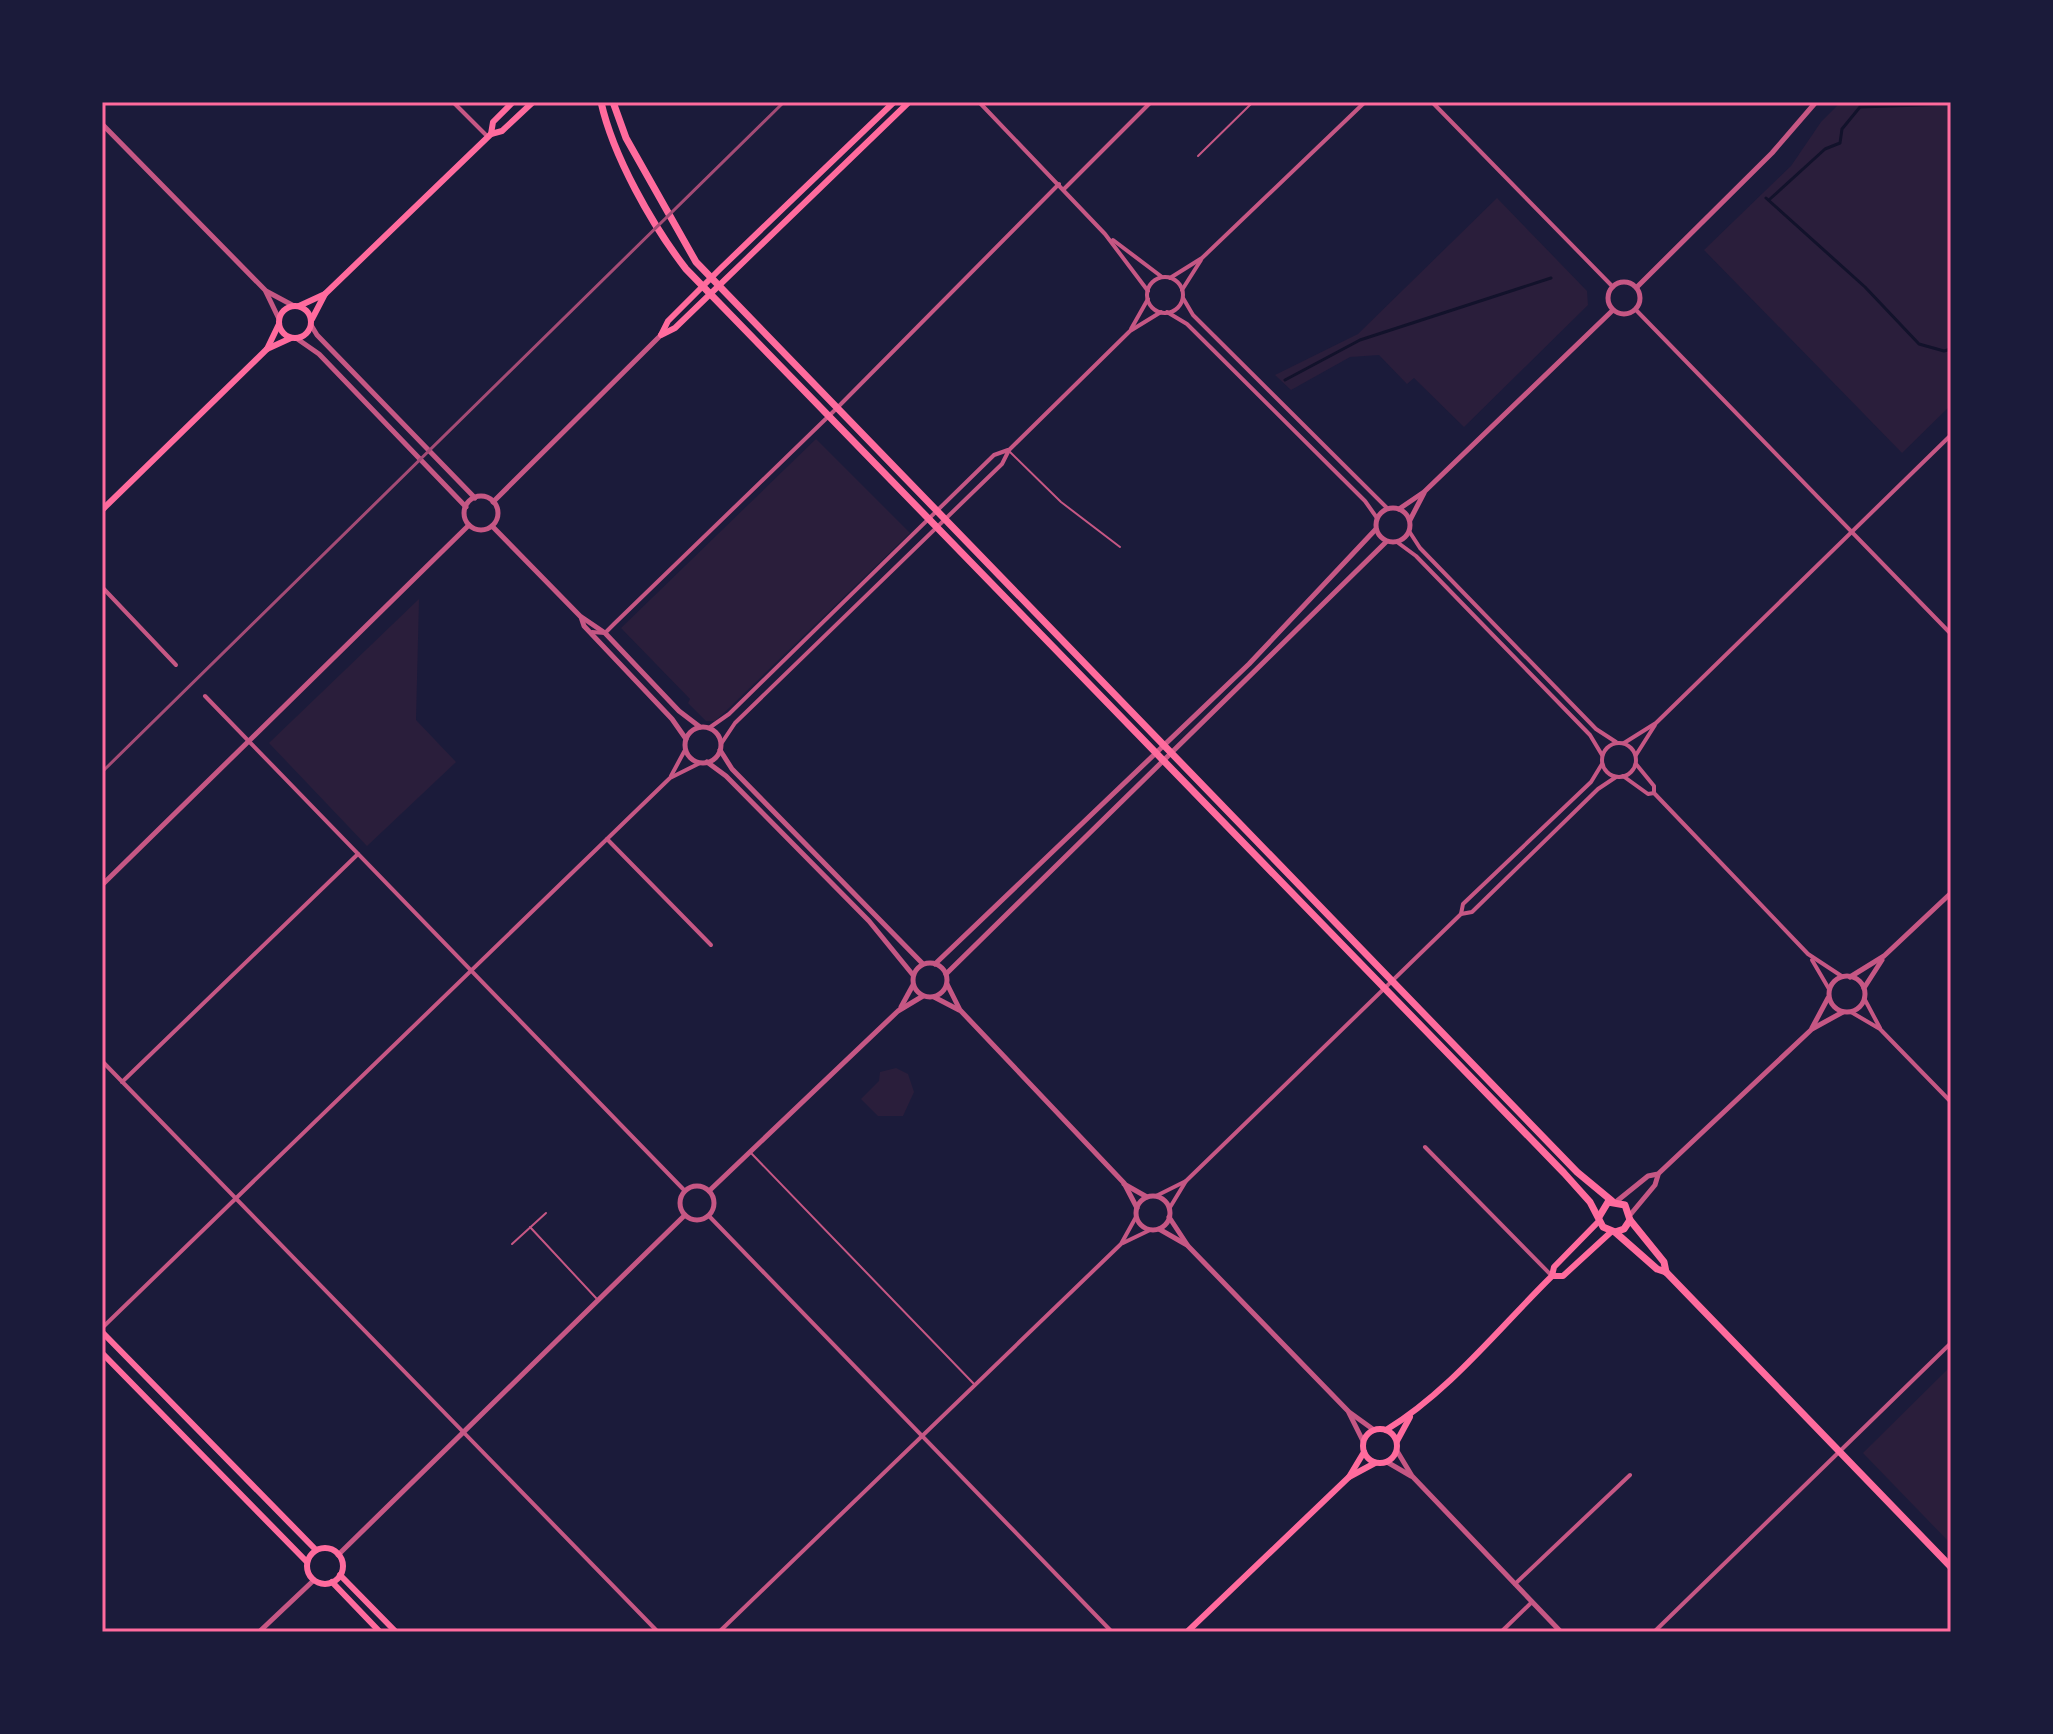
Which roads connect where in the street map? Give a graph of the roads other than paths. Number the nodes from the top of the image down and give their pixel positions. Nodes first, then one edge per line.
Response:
1 (453, 102) edge
2 (513, 102) edge
3 (533, 102) edge
4 (601, 102) edge
5 (613, 102) edge
6 (894, 102) edge
7 (909, 102) edge
8 (979, 102) edge
9 (1151, 102) edge
10 (1253, 102) edge
11 (1365, 102) edge
12 (1432, 102) edge
13 (1805, 102) edge
14 (1816, 102) edge
15 (1811, 108) junction
16 (102, 124) edge
17 (489, 135) junction
18 (1198, 156) dead end
19 (1061, 187) junction
20 (1105, 234) junction
21 (1202, 258) junction
22 (1162, 277) junction
23 (711, 278) junction
24 (1170, 278) junction
25 (703, 286) junction
26 (719, 286) junction
27 (1613, 287) junction
28 (1637, 287) junction
29 (1182, 290) junction
30 (266, 291) junction
31 (1148, 291) junction
32 (325, 294) junction
33 (710, 294) junction
34 (1183, 298) junction
35 (1148, 299) junction
36 (296, 306) junction
37 (1613, 310) junction
38 (1636, 310) junction
39 (1161, 312) junction
40 (1167, 312) junction
41 (279, 321) junction
42 (311, 322) junction
43 (1130, 331) junction
44 (661, 335) junction
45 (294, 338) junction
46 (267, 349) junction
47 (836, 409) junction
48 (828, 416) junction
49 (1951, 435) edge
50 (1009, 450) junction
51 (1424, 492) junction
52 (475, 498) junction
53 (493, 502) junction
54 (466, 507) junction
55 (1388, 509) junction
56 (1399, 509) junction
57 (102, 510) edge
58 (936, 512) junction
59 (1377, 518) junction
60 (928, 520) junction
61 (944, 520) junction
62 (1409, 520) junction
63 (469, 525) junction
64 (492, 526) junction
65 (936, 528) junction
66 (1376, 529) junction
67 (1409, 531) junction
68 (1852, 532) junction
69 (1386, 542) junction
70 (1397, 542) junction
71 (1120, 547) dead end
72 (102, 587) edge
73 (580, 616) junction
74 (589, 632) junction
75 (605, 633) junction
76 (1951, 634) edge
77 (176, 665) dead end
78 (205, 696) dead end
79 (1656, 723) junction
80 (700, 727) junction
81 (709, 728) junction
82 (686, 739) junction
83 (248, 740) junction
84 (1616, 742) junction
85 (1624, 743) junction
86 (1162, 745) junction
87 (720, 747) junction
88 (685, 750) junction
89 (1155, 753) junction
90 (1170, 753) junction
91 (1602, 755) junction
92 (1636, 755) junction
93 (1162, 760) junction
94 (707, 762) junction
95 (700, 763) junction
96 (1602, 764) junction
97 (1636, 764) junction
98 (1623, 776) junction
99 (1616, 777) junction
100 (670, 778) junction
101 (1654, 793) junction
102 (607, 839) junction
103 (358, 854) junction
104 (102, 885) edge
105 (1951, 893) edge
106 (1461, 914) junction
107 (711, 945) dead end
108 (1808, 954) junction
109 (1884, 956) junction
110 (923, 964) junction
111 (935, 964) junction
112 (471, 970) junction
113 (946, 974) junction
114 (913, 975) junction
115 (1846, 977) junction
116 (1393, 980) junction
117 (947, 984) junction
118 (913, 985) junction
119 (1385, 988) junction
120 (1864, 988) junction
121 (1829, 989) junction
122 (923, 996) junction
123 (934, 997) junction
124 (1829, 997) junction
125 (1864, 998) junction
126 (960, 1010) junction
127 (898, 1011) junction
128 (1843, 1012) junction
129 (1851, 1012) junction
130 (1812, 1029) junction
131 (1880, 1029) junction
132 (102, 1061) edge
133 (122, 1082) junction
134 (1951, 1102) edge
135 (1425, 1147) dead end
136 (749, 1151) junction
137 (1658, 1174) junction
138 (1186, 1181) junction
139 (1124, 1183) junction
140 (685, 1191) junction
141 (709, 1191) junction
142 (1156, 1196) junction
143 (1147, 1197) junction
144 (236, 1198) junction
145 (1614, 1201) junction
146 (1137, 1208) junction
147 (1169, 1209) junction
148 (546, 1213) dead end
149 (685, 1215) junction
150 (709, 1216) junction
151 (1136, 1217) junction
152 (1169, 1217) junction
153 (1630, 1217) junction
154 (1599, 1219) junction
155 (530, 1227) junction
156 (1159, 1229) junction
157 (1150, 1230) junction
158 (1613, 1232) junction
159 (512, 1244) dead end
160 (1121, 1244) junction
161 (1188, 1246) junction
162 (1666, 1272) junction
163 (1552, 1276) junction
164 (597, 1299) junction
165 (102, 1330) edge
166 (1951, 1343) edge
167 (102, 1353) edge
168 (975, 1385) junction
169 (1349, 1412) junction
170 (1412, 1414) junction
171 (1374, 1430) junction
172 (1386, 1430) junction
173 (464, 1431) junction
174 (923, 1437) junction
175 (1363, 1441) junction
176 (1397, 1441) junction
177 (1397, 1451) junction
178 (1364, 1452) junction
179 (1840, 1452) junction
180 (1387, 1462) junction
181 (1375, 1463) junction
182 (1630, 1475) dead end
183 (1412, 1476) junction
184 (1349, 1477) junction
185 (316, 1550) junction
186 (338, 1555) junction
187 (307, 1562) junction
188 (1951, 1567) edge
189 (340, 1575) junction
190 (314, 1580) junction
191 (332, 1582) junction
192 (1515, 1584) junction
193 (1532, 1602) junction
194 (259, 1632) edge
195 (380, 1632) edge
196 (396, 1632) edge
197 (658, 1632) edge
198 (719, 1632) edge
199 (1112, 1632) edge
200 (1187, 1632) edge
201 (1501, 1632) edge
202 (1561, 1632) edge
203 (1654, 1632) edge

1 - 17 street
2 - 17 main road
3 - 17 main road
4 - 25 highway
5 - 23 highway
6 - 23 main road
7 - 26 main road
8 - 19 street
9 - 19 street
10 - 18 lane
11 - 21 street
12 - 27 street
13 - 15 street
14 - 15 street
15 - 28 street
16 - 30 street
17 - 32 main road
19 - 20 street
19 - 47 street
20 - 22 street
20 - 31 street
21 - 24 street
21 - 29 street
22 - 24 street
22 - 31 street
23 - 25 main road
23 - 26 highway
24 - 29 street
25 - 33 highway
25 - 44 main road
26 - 33 main road
26 - 47 highway
27 - 28 street
27 - 37 street
28 - 38 street
29 - 34 street
30 - 36 street
30 - 41 street
31 - 35 street
32 - 36 main road
32 - 42 main road
33 - 44 main road
33 - 48 highway
34 - 40 street
34 - 55 street
35 - 39 street
35 - 43 street
36 - 41 main road
36 - 42 main road
37 - 38 street
37 - 51 street
38 - 68 street
39 - 40 street
39 - 43 street
40 - 59 street
41 - 45 main road
41 - 46 main road
42 - 45 main road
42 - 52 street
43 - 50 street
44 - 53 street
45 - 46 main road
45 - 54 street
46 - 57 main road
47 - 48 street
47 - 58 highway
48 - 60 highway
48 - 75 street
49 - 68 street
50 - 58 street
50 - 61 street
50 - 71 lane
51 - 56 street
51 - 62 street
52 - 53 street
52 - 54 street
53 - 64 street
54 - 63 street
55 - 56 street
55 - 59 street
56 - 62 street
58 - 60 street
58 - 61 highway
59 - 66 street
60 - 65 highway
60 - 81 street
61 - 65 street
61 - 86 highway
62 - 67 street
63 - 64 street
63 - 83 street
64 - 73 street
65 - 87 street
65 - 89 highway
66 - 69 street
66 - 86 street
67 - 70 street
67 - 84 street
68 - 76 street
68 - 79 street
69 - 70 street
69 - 90 street
70 - 91 street
72 - 77 street
73 - 74 street
73 - 75 street
74 - 75 street
74 - 82 street
75 - 80 street
78 - 83 street
79 - 85 street
79 - 92 street
80 - 81 street
80 - 82 street
81 - 87 street
82 - 88 street
83 - 103 street
83 - 104 street
84 - 85 street
84 - 91 street
85 - 92 street
86 - 89 street
86 - 90 highway
87 - 94 street
87 - 110 street
88 - 95 street
88 - 100 street
89 - 93 highway
89 - 111 street
90 - 93 street
90 - 116 highway
91 - 96 street
92 - 97 street
93 - 113 street
93 - 119 highway
94 - 95 street
94 - 114 street
95 - 100 street
96 - 99 street
96 - 106 street
97 - 98 street
97 - 101 street
98 - 99 street
98 - 101 street
99 - 106 street
100 - 102 street
101 - 108 street
102 - 107 street
102 - 112 street
103 - 112 street
103 - 133 street
105 - 109 street
106 - 116 street
108 - 115 street
108 - 121 street
109 - 115 street
109 - 120 street
110 - 111 street
110 - 114 street
111 - 113 street
112 - 140 street
112 - 144 street
113 - 117 street
114 - 118 street
115 - 120 street
115 - 121 street
116 - 119 street
116 - 145 highway
117 - 123 street
117 - 126 street
118 - 122 street
118 - 127 street
119 - 138 street
119 - 154 highway
120 - 125 street
121 - 124 street
122 - 123 street
122 - 127 street
123 - 126 street
124 - 128 street
124 - 130 street
125 - 129 street
125 - 131 street
126 - 139 street
127 - 136 street
128 - 129 street
128 - 130 street
129 - 131 street
130 - 137 street
131 - 134 street
132 - 133 street
133 - 144 street
135 - 163 street
136 - 141 street
136 - 168 lane
137 - 145 street
137 - 153 street
138 - 142 street
138 - 147 street
139 - 143 street
139 - 146 street
140 - 141 street
140 - 149 street
141 - 150 street
142 - 143 street
142 - 147 street
143 - 146 street
144 - 165 street
144 - 173 street
145 - 153 highway
145 - 154 highway
146 - 151 street
147 - 152 street
148 - 155 lane
149 - 150 street
149 - 164 street
150 - 174 street
151 - 157 street
151 - 160 street
152 - 156 street
152 - 161 street
153 - 158 highway
153 - 162 highway
154 - 158 highway
154 - 163 main road
155 - 159 lane
155 - 164 lane
156 - 157 street
156 - 161 street
157 - 160 street
158 - 162 highway
158 - 163 main road
160 - 168 street
161 - 169 street
162 - 179 highway
163 - 170 main road
164 - 173 street
165 - 185 main road
166 - 179 street
167 - 187 main road
168 - 174 street
169 - 171 street
169 - 175 street
170 - 172 main road
170 - 176 main road
171 - 172 main road
171 - 175 main road
172 - 176 main road
173 - 186 street
173 - 197 street
174 - 198 street
174 - 199 street
175 - 178 main road
176 - 177 main road
177 - 180 main road
177 - 183 street
178 - 181 main road
178 - 184 main road
179 - 188 highway
179 - 203 street
180 - 181 main road
180 - 183 street
181 - 184 main road
182 - 192 street
183 - 192 street
184 - 200 main road
185 - 186 main road
185 - 187 main road
186 - 189 main road
187 - 190 main road
189 - 191 main road
189 - 196 main road
190 - 191 main road
190 - 194 street
191 - 195 main road
192 - 193 street
193 - 201 street
193 - 202 street

